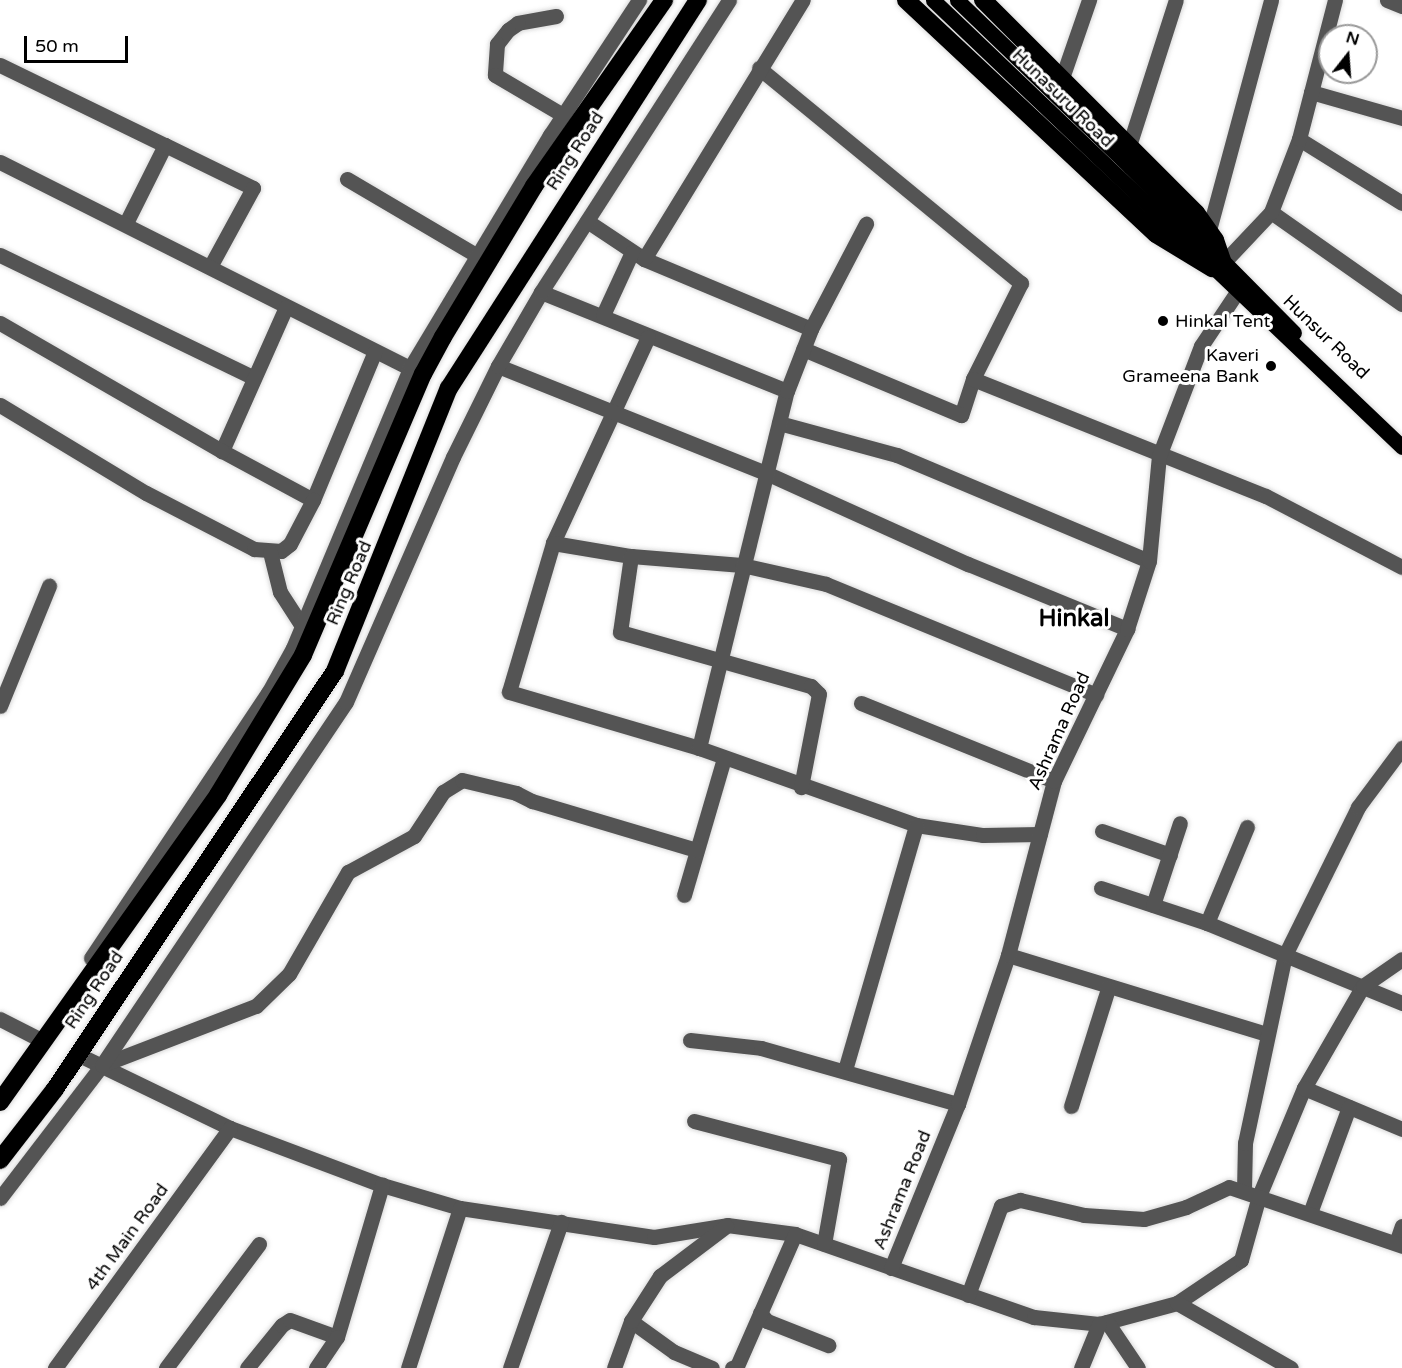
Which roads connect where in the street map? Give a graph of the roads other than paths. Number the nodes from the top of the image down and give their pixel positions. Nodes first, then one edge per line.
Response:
1 (639, 0) edge
2 (652, 0) edge
3 (664, 0) edge
4 (698, 0) edge
5 (729, 0) edge
6 (803, 0) edge
7 (906, 0) edge
8 (933, 0) edge
9 (957, 0) edge
10 (983, 0) edge
11 (1089, 0) edge
12 (1176, 0) edge
13 (1271, 0) edge
14 (1335, 0) edge
15 (1387, 0) edge
16 (1402, 6) edge
17 (556, 16) dead end
18 (647, 25) junction
19 (0, 65) edge
20 (759, 68) junction
21 (1062, 78) junction
22 (1311, 92) junction
23 (563, 115) junction
24 (1402, 118) edge
25 (1299, 140) junction
26 (165, 145) junction
27 (1129, 146) junction
28 (0, 162) edge
29 (347, 179) dead end
30 (1402, 203) edge
31 (1271, 212) junction
32 (1170, 219) junction
33 (587, 221) junction
34 (126, 223) junction
35 (866, 224) dead end
36 (1212, 235) junction
37 (0, 255) edge
38 (476, 255) junction
39 (638, 256) junction
40 (1217, 266) junction
41 (210, 267) junction
42 (1239, 287) junction
43 (541, 292) junction
44 (1402, 304) edge
45 (286, 307) junction
46 (603, 315) junction
47 (0, 323) edge
48 (811, 329) junction
49 (648, 337) junction
50 (803, 350) junction
51 (375, 351) junction
52 (498, 366) junction
53 (417, 371) junction
54 (254, 378) junction
55 (973, 379) junction
56 (787, 391) junction
57 (0, 405) edge
58 (614, 412) junction
59 (779, 423) junction
60 (1402, 438) edge
61 (1402, 447) edge
62 (222, 450) junction
63 (1159, 456) junction
64 (766, 473) junction
65 (313, 500) junction
66 (553, 543) junction
67 (270, 552) junction
68 (631, 556) junction
69 (1149, 561) junction
70 (741, 565) junction
71 (1402, 567) edge
72 (49, 586) dead end
73 (302, 626) junction
74 (1126, 629) junction
75 (720, 658) junction
76 (1096, 695) junction
77 (861, 703) dead end
78 (0, 706) edge
79 (699, 748) junction
80 (1402, 748) edge
81 (724, 758) junction
82 (1054, 781) junction
83 (801, 786) junction
84 (1180, 823) dead end
85 (915, 825) junction
86 (1247, 827) dead end
87 (1102, 831) dead end
88 (1040, 834) junction
89 (696, 850) junction
90 (1170, 855) junction
91 (1101, 888) dead end
92 (684, 895) dead end
93 (1153, 905) junction
94 (1207, 923) junction
95 (1008, 955) junction
96 (1285, 955) junction
97 (1402, 959) edge
98 (1363, 986) junction
99 (1108, 989) junction
100 (1402, 1003) edge
101 (1, 1021) edge
102 (1266, 1034) junction
103 (39, 1039) junction
104 (690, 1040) dead end
105 (77, 1054) junction
106 (102, 1065) junction
107 (844, 1070) junction
108 (0, 1088) edge
109 (1304, 1088) junction
110 (0, 1102) edge
111 (958, 1104) junction
112 (1071, 1106) dead end
113 (1349, 1107) junction
114 (694, 1120) dead end
115 (230, 1128) junction
116 (1402, 1130) edge
117 (0, 1160) edge
118 (382, 1185) junction
119 (1244, 1190) junction
120 (1259, 1196) junction
121 (0, 1198) edge
122 (460, 1208) junction
123 (1310, 1213) junction
124 (561, 1222) junction
125 (727, 1225) junction
126 (1402, 1226) edge
127 (795, 1234) junction
128 (259, 1244) dead end
129 (824, 1244) junction
130 (1399, 1244) edge
131 (891, 1268) junction
132 (968, 1295) junction
133 (1177, 1303) junction
134 (760, 1313) junction
135 (631, 1321) junction
136 (1103, 1323) junction
137 (337, 1337) junction
138 (828, 1346) dead end
139 (54, 1368) edge
140 (166, 1368) edge
141 (247, 1368) edge
142 (316, 1368) edge
143 (408, 1368) edge
144 (510, 1368) edge
145 (614, 1368) edge
146 (712, 1368) edge
147 (732, 1368) edge
148 (1081, 1368) edge
149 (1138, 1368) edge
150 (1291, 1368) edge

1 - 23 street
2 - 18 street
3 - 18 highway, Ring Road
4 - 105 highway, Ring Road
5 - 33 street
6 - 20 street
7 - 40 highway
8 - 32 main road, Hunasuru Road
9 - 32 main road, Hunasuru Road
10 - 21 highway
11 - 21 street
12 - 27 street
13 - 36 street
14 - 22 street
15 - 16 street
17 - 23 street
18 - 53 highway, Ring Road
19 - 26 street
20 - 39 street
20 - 55 street
21 - 27 highway
22 - 24 street
22 - 25 street
23 - 38 street
25 - 30 street
25 - 31 street
26 - 34 street
26 - 41 street
27 - 36 highway
28 - 34 street
29 - 38 street
31 - 40 street
31 - 44 street
32 - 40 main road
33 - 39 street
33 - 43 street
34 - 41 street
35 - 48 street
36 - 40 highway
37 - 54 street
38 - 53 street
39 - 46 street
39 - 48 street
40 - 42 main road
41 - 45 street
42 - 60 main road, Hunsur Road
42 - 61 main road
42 - 63 street, Ashrama Road
43 - 46 street
43 - 52 street
45 - 51 street
45 - 54 street
46 - 49 street
47 - 62 street
48 - 50 street
49 - 56 street
49 - 58 street
50 - 55 street
50 - 56 street
51 - 53 street
51 - 65 street
52 - 58 street
52 - 106 street
53 - 73 street
53 - 103 highway, Ring Road
54 - 62 street
55 - 63 street
56 - 59 street
57 - 67 street
58 - 64 street
58 - 66 street
59 - 64 street
59 - 69 street
62 - 65 street
63 - 69 street, Ashrama Road
63 - 71 street
64 - 70 street
64 - 74 street
65 - 67 street
66 - 68 street
66 - 79 street
67 - 73 street
68 - 70 street
68 - 75 street
69 - 74 street, Ashrama Road
70 - 75 street
70 - 76 street
72 - 78 street
73 - 103 street
74 - 76 street, Ashrama Road
75 - 79 street
75 - 83 street
76 - 82 street, Ashrama Road
77 - 82 street
79 - 81 street
80 - 96 street
81 - 83 street
81 - 89 street
82 - 88 street, Ashrama Road
83 - 85 street
84 - 90 street
85 - 88 street
85 - 107 street
86 - 94 street
87 - 90 street
88 - 95 street, Ashrama Road
89 - 92 street
89 - 106 street
90 - 93 street
91 - 93 street
93 - 94 street
94 - 96 street
95 - 99 street
95 - 111 street, Ashrama Road
96 - 98 street
96 - 102 street
97 - 98 street
98 - 100 street
98 - 109 street
99 - 102 street
99 - 112 street
101 - 103 street
102 - 119 street
103 - 108 street
103 - 110 highway, Ring Road
104 - 107 street
105 - 106 street
105 - 117 highway, Ring Road
106 - 115 street
106 - 121 street
107 - 111 street
109 - 113 street
109 - 120 street
111 - 131 street, Ashrama Road
113 - 116 street
113 - 123 street
114 - 129 street
115 - 118 street
115 - 139 street, 4th Main Road
118 - 122 street
118 - 137 street
119 - 120 street
119 - 132 street
120 - 123 street
120 - 133 street
122 - 124 street
122 - 143 street
123 - 130 street
124 - 125 street
124 - 144 street
125 - 127 street
125 - 135 street
126 - 130 street
127 - 129 street
127 - 134 street
128 - 140 street
129 - 131 street
131 - 132 street
132 - 136 street
133 - 136 street
133 - 150 street
134 - 138 street
134 - 147 street
135 - 145 street
135 - 146 street
136 - 148 street
136 - 149 street
137 - 141 street
137 - 142 street

